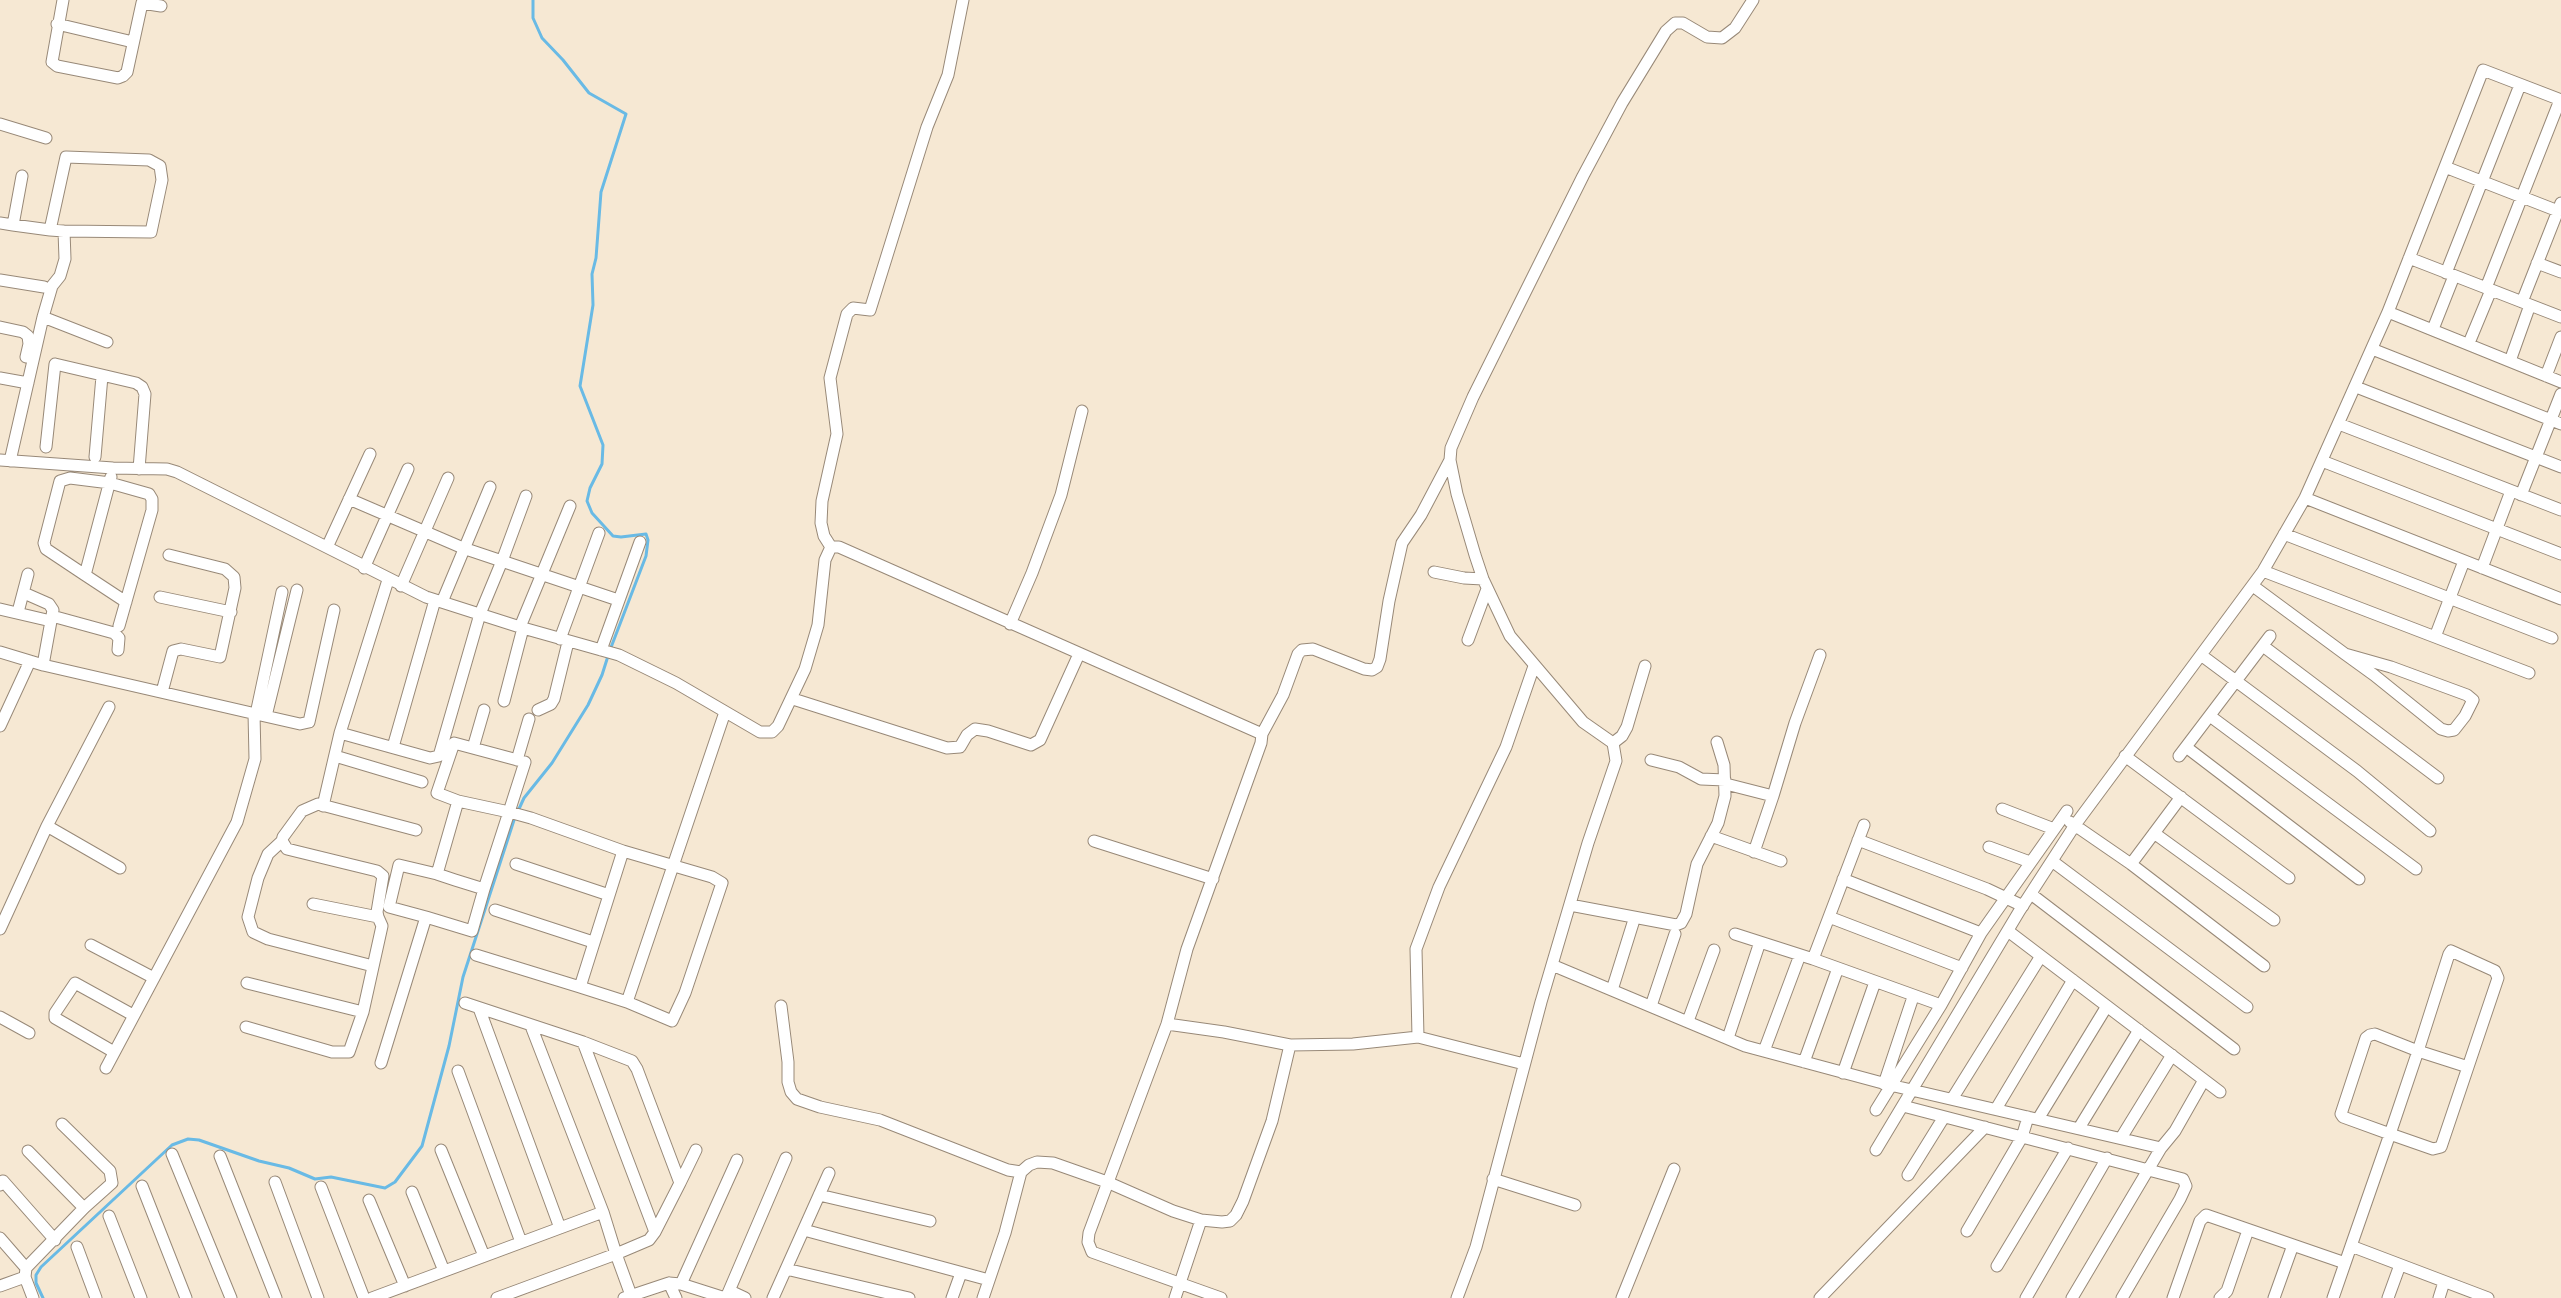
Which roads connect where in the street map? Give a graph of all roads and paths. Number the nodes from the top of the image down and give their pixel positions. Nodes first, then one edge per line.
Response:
1 (63, 0) edge
2 (963, 0) edge
3 (1752, 0) edge
4 (137, 1) edge
5 (161, 6) dead end
6 (57, 24) junction
7 (133, 42) junction
8 (2520, 85) junction
9 (2561, 100) edge
10 (0, 124) edge
11 (46, 138) dead end
12 (2445, 167) junction
13 (22, 176) dead end
14 (2482, 182) junction
15 (2522, 197) junction
16 (2559, 207) edge
17 (0, 222) edge
18 (13, 225) junction
19 (2557, 226) edge
20 (50, 230) junction
21 (64, 231) junction
22 (2409, 258) junction
23 (2537, 263) junction
24 (2561, 272) edge
25 (2450, 274) junction
26 (0, 280) edge
27 (44, 288) dead end
28 (2489, 289) junction
29 (2526, 304) junction
30 (2388, 312) junction
31 (43, 317) junction
32 (2561, 318) edge
33 (0, 328) edge
34 (2433, 329) junction
35 (2561, 337) edge
36 (107, 342) dead end
37 (2470, 344) junction
38 (2372, 349) junction
39 (34, 360) junction
40 (2510, 361) junction
41 (55, 364) junction
42 (102, 376) junction
43 (2546, 376) junction
44 (0, 378) edge
45 (24, 382) junction
46 (2561, 382) edge
47 (2356, 387) junction
48 (2561, 394) edge
49 (1082, 411) dead end
50 (2556, 422) edge
51 (2339, 424) junction
52 (46, 447) dead end
53 (370, 454) dead end
54 (94, 457) dead end
55 (2536, 457) junction
56 (1450, 460) junction
57 (5, 461) edge
58 (2322, 461) junction
59 (2561, 467) edge
60 (113, 468) junction
61 (139, 469) junction
62 (408, 469) dead end
63 (448, 478) dead end
64 (110, 482) junction
65 (490, 487) dead end
66 (2516, 493) junction
67 (526, 496) dead end
68 (2305, 498) junction
69 (349, 499) junction
70 (570, 506) dead end
71 (2561, 510) edge
72 (387, 515) junction
73 (2497, 529) junction
74 (424, 532) junction
75 (599, 533) dead end
76 (2284, 534) junction
77 (329, 542) dead end
78 (640, 542) dead end
79 (831, 546) junction
80 (463, 548) junction
81 (2561, 554) edge
82 (169, 555) dead end
83 (2464, 561) junction
84 (502, 562) junction
85 (364, 568) junction
86 (2482, 568) junction
87 (2263, 571) junction
88 (1434, 572) dead end
89 (28, 574) dead end
90 (85, 574) junction
91 (541, 575) junction
92 (388, 580) junction
93 (1485, 584) junction
94 (401, 586) junction
95 (2253, 586) junction
96 (579, 587) junction
97 (297, 590) dead end
98 (282, 592) dead end
99 (24, 593) junction
100 (160, 597) dead end
101 (2450, 598) junction
102 (2561, 599) edge
103 (618, 600) junction
104 (438, 601) junction
105 (126, 602) junction
106 (0, 609) edge
107 (334, 610) dead end
108 (18, 612) junction
109 (231, 612) junction
110 (480, 614) junction
111 (51, 619) junction
112 (1010, 624) junction
113 (119, 626) dead end
114 (521, 628) junction
115 (2270, 636) dead end
116 (2435, 637) junction
117 (2552, 638) dead end
118 (564, 640) junction
119 (1468, 640) dead end
120 (2263, 646) junction
121 (118, 650) dead end
122 (606, 651) junction
123 (0, 652) edge
124 (1078, 654) junction
125 (2345, 654) junction
126 (1820, 655) dead end
127 (2201, 655) junction
128 (30, 661) junction
129 (42, 664) junction
130 (1534, 666) junction
131 (1645, 666) dead end
132 (2529, 673) dead end
133 (2237, 681) junction
134 (162, 692) junction
135 (793, 699) junction
136 (504, 701) dead end
137 (109, 707) dead end
138 (484, 710) dead end
139 (538, 710) dead end
140 (725, 712) junction
141 (260, 714) junction
142 (2210, 716) junction
143 (530, 720) dead end
144 (0, 726) edge
145 (340, 732) junction
146 (1262, 734) junction
147 (1717, 742) dead end
148 (1614, 743) junction
149 (393, 747) junction
150 (2186, 747) junction
151 (473, 748) junction
152 (335, 756) junction
153 (2125, 756) junction
154 (2179, 756) dead end
155 (516, 760) junction
156 (1651, 760) dead end
157 (2438, 778) dead end
158 (422, 782) dead end
159 (1726, 782) junction
160 (1773, 796) junction
161 (2181, 797) junction
162 (458, 801) junction
163 (323, 806) junction
164 (2002, 809) dead end
165 (514, 813) junction
166 (1864, 824) dead end
167 (2075, 825) junction
168 (47, 826) junction
169 (2054, 829) junction
170 (416, 830) dead end
171 (2430, 831) dead end
172 (2154, 833) junction
173 (1711, 836) junction
174 (1858, 840) junction
175 (282, 841) junction
176 (1094, 841) dead end
177 (1989, 847) dead end
178 (623, 851) junction
179 (1754, 852) junction
180 (1781, 861) dead end
181 (2052, 861) junction
182 (2030, 862) junction
183 (516, 864) dead end
184 (2131, 864) junction
185 (120, 868) dead end
186 (674, 868) junction
187 (2416, 869) dead end
188 (436, 874) junction
189 (2289, 878) dead end
190 (1213, 879) junction
191 (2359, 879) dead end
192 (1843, 880) junction
193 (484, 889) junction
194 (2030, 894) junction
195 (609, 895) junction
196 (2005, 898) junction
197 (314, 904) dead end
198 (1570, 905) junction
199 (2023, 906) junction
200 (496, 910) dead end
201 (378, 917) junction
202 (426, 917) junction
203 (1829, 917) junction
204 (2274, 920) dead end
205 (1634, 923) dead end
206 (0, 928) edge
207 (2008, 931) junction
208 (1981, 933) junction
209 (1675, 934) dead end
210 (1735, 934) dead end
211 (593, 942) junction
212 (1760, 942) junction
213 (91, 945) dead end
214 (1714, 950) dead end
215 (1800, 954) junction
216 (476, 955) dead end
217 (2041, 956) junction
218 (1813, 959) junction
219 (1552, 965) junction
220 (373, 966) junction
221 (2264, 966) dead end
222 (1838, 968) junction
223 (1962, 968) junction
224 (154, 978) junction
225 (2073, 980) junction
226 (1875, 982) junction
227 (247, 983) dead end
228 (580, 987) junction
229 (1612, 990) junction
230 (1913, 997) junction
231 (627, 1002) junction
232 (465, 1003) dead end
233 (1941, 1005) junction
234 (781, 1006) dead end
235 (1651, 1006) junction
236 (2107, 1006) junction
237 (2247, 1007) dead end
238 (479, 1008) junction
239 (364, 1012) junction
240 (133, 1015) junction
241 (0, 1017) edge
242 (1688, 1021) junction
243 (1166, 1024) junction
244 (246, 1026) dead end
245 (531, 1026) junction
246 (2139, 1030) junction
247 (29, 1032) dead end
248 (1418, 1037) junction
249 (1728, 1038) junction
250 (583, 1042) junction
251 (1290, 1045) junction
252 (2234, 1049) dead end
253 (1764, 1051) junction
254 (2418, 1051) junction
255 (114, 1052) junction
256 (2172, 1055) junction
257 (381, 1062) dead end
258 (1804, 1062) junction
259 (1524, 1064) junction
260 (2468, 1067) junction
261 (106, 1068) dead end
262 (458, 1071) dead end
263 (1843, 1072) junction
264 (2204, 1080) junction
265 (1887, 1084) junction
266 (1913, 1090) junction
267 (2220, 1092) dead end
268 (1952, 1099) junction
269 (1903, 1106) junction
270 (1996, 1109) junction
271 (1876, 1110) dead end
272 (1944, 1117) junction
273 (2033, 1118) junction
274 (62, 1124) dead end
275 (1985, 1127) junction
276 (2079, 1128) junction
277 (2390, 1134) junction
278 (2022, 1137) junction
279 (2121, 1138) junction
280 (2068, 1148) junction
281 (2161, 1148) junction
282 (441, 1150) dead end
283 (696, 1150) dead end
284 (1876, 1150) dead end
285 (28, 1151) dead end
286 (172, 1154) dead end
287 (220, 1156) dead end
288 (786, 1158) dead end
289 (2107, 1158) junction
290 (737, 1160) dead end
291 (1674, 1169) dead end
292 (2148, 1169) junction
293 (1021, 1172) junction
294 (829, 1173) dead end
295 (1908, 1175) dead end
296 (1493, 1179) junction
297 (275, 1182) dead end
298 (1107, 1182) junction
299 (680, 1183) junction
300 (0, 1185) edge
301 (142, 1186) dead end
302 (321, 1187) dead end
303 (412, 1192) dead end
304 (819, 1195) junction
305 (369, 1200) dead end
306 (1574, 1205) dead end
307 (84, 1208) junction
308 (603, 1212) junction
309 (109, 1216) dead end
310 (1201, 1220) junction
311 (930, 1221) dead end
312 (560, 1228) junction
313 (804, 1230) junction
314 (2248, 1230) junction
315 (1967, 1231) dead end
316 (655, 1232) junction
317 (0, 1238) edge
318 (55, 1240) junction
319 (521, 1242) junction
320 (2293, 1246) junction
321 (2351, 1246) junction
322 (77, 1248) dead end
323 (616, 1254) junction
324 (484, 1256) junction
325 (2345, 1264) junction
326 (2400, 1265) junction
327 (1997, 1266) dead end
328 (786, 1268) junction
329 (444, 1271) junction
330 (25, 1272) junction
331 (961, 1273) junction
332 (989, 1280) junction
333 (2444, 1282) junction
334 (669, 1283) junction
335 (682, 1284) junction
336 (1180, 1284) junction
337 (0, 1286) edge
338 (405, 1286) junction
339 (727, 1296) edge
340 (629, 1297) edge
341 (33, 1298) edge
342 (96, 1298) edge
343 (141, 1298) edge
344 (186, 1298) edge
345 (231, 1298) edge
346 (276, 1298) edge
347 (318, 1298) edge
348 (364, 1298) edge
349 (372, 1298) edge
350 (497, 1298) edge
351 (676, 1298) edge
352 (745, 1298) edge
353 (772, 1298) edge
354 (909, 1298) edge
355 (952, 1298) edge
356 (983, 1298) edge
357 (1175, 1298) edge
358 (1220, 1298) edge
359 (1457, 1298) edge
360 (1622, 1298) edge
361 (1820, 1298) edge
362 (2026, 1298) edge
363 (2072, 1298) edge
364 (2122, 1298) edge
365 (2173, 1298) edge
366 (2220, 1298) edge
367 (2274, 1298) edge
368 (2333, 1298) edge
369 (2388, 1298) edge
370 (2439, 1298) edge
371 (2488, 1298) edge

1 - 6 street
2 - 79 street
3 - 56 street
4 - 5 street
4 - 7 street
6 - 7 street
6 - 7 street
8 - 9 street
8 - 12 street
8 - 14 street
9 - 15 street
10 - 11 street
12 - 14 street
12 - 22 street
13 - 18 street
14 - 15 street
14 - 25 street
15 - 16 street
15 - 28 street
16 - 19 street
17 - 18 street
18 - 20 street
19 - 23 street
20 - 21 street
20 - 21 street
21 - 31 street
22 - 25 street
22 - 30 street
23 - 24 street
23 - 29 street
25 - 28 street
25 - 34 street
26 - 27 street
28 - 29 street
28 - 37 street
29 - 32 street
29 - 40 street
30 - 34 street
30 - 38 street
31 - 36 street
31 - 39 street
33 - 45 street
34 - 37 street
35 - 43 street
37 - 40 street
38 - 47 street
38 - 50 street
39 - 41 street
39 - 45 street
40 - 43 street
41 - 42 street
41 - 52 street
42 - 54 street
42 - 61 street
43 - 46 street
44 - 45 street
45 - 57 street
47 - 51 street
47 - 55 street
48 - 50 street
49 - 112 street
50 - 55 street
51 - 58 street
51 - 66 street
53 - 69 street
55 - 59 street
55 - 66 street
56 - 93 street
56 - 146 street
57 - 60 street
58 - 68 street
58 - 73 street
60 - 61 street
60 - 64 street
61 - 85 street
62 - 72 street
63 - 74 street
64 - 90 street
64 - 90 street
64 - 105 street
65 - 80 street
66 - 71 street
66 - 73 street
67 - 84 street
68 - 76 street
68 - 83 street
69 - 72 street
69 - 77 street
70 - 91 street
72 - 74 street
72 - 85 street
73 - 81 street
73 - 86 street
74 - 80 street
74 - 94 street
75 - 96 street
76 - 87 street
76 - 101 street
78 - 103 street
79 - 112 street
79 - 135 street
80 - 84 street
80 - 104 street
82 - 109 street
83 - 86 street
83 - 101 street
84 - 91 street
84 - 110 street
85 - 92 street
86 - 102 street
87 - 95 street
87 - 116 street
88 - 93 street
89 - 99 street
90 - 105 street
91 - 96 street
91 - 114 street
92 - 94 street
92 - 145 street
93 - 119 street
93 - 130 street
94 - 104 street
95 - 125 street
95 - 127 street
96 - 103 street
96 - 118 street
97 - 141 street
98 - 141 street
99 - 108 street
99 - 111 street
100 - 109 street
101 - 116 street
101 - 117 street
103 - 122 street
104 - 110 street
104 - 149 street
105 - 113 street
106 - 108 street
107 - 141 street
108 - 111 street
109 - 134 street
110 - 114 street
110 - 149 street
111 - 121 street
111 - 129 street
112 - 124 street
114 - 118 street
114 - 136 street
115 - 120 street
116 - 132 street
118 - 122 street
118 - 139 street
120 - 133 street
120 - 157 street
122 - 140 street
123 - 128 street
124 - 135 street
124 - 146 street
125 - 125 street
126 - 160 street
127 - 133 street
127 - 153 street
128 - 129 street
128 - 144 street
129 - 134 street
130 - 148 street
130 - 248 street
131 - 148 street
133 - 142 street
133 - 171 street
134 - 141 street
135 - 140 street
137 - 168 street
138 - 151 street
140 - 186 street
141 - 224 street
142 - 150 street
142 - 187 street
143 - 155 street
145 - 149 street
145 - 152 street
146 - 190 street
147 - 159 street
148 - 198 street
150 - 154 street
150 - 191 street
151 - 155 street
151 - 162 street
152 - 158 street
152 - 163 street
153 - 161 street
153 - 167 street
155 - 165 street
156 - 159 street
159 - 160 street
159 - 173 street
160 - 179 street
161 - 172 street
161 - 189 street
162 - 165 street
162 - 188 street
163 - 170 street
163 - 175 street
164 - 169 street
165 - 178 street
165 - 193 street
166 - 174 street
167 - 169 street
167 - 181 street
167 - 184 street
168 - 185 street
168 - 206 street
169 - 182 street
172 - 184 street
172 - 204 street
173 - 179 street
173 - 198 street
174 - 192 street
174 - 196 street
175 - 201 street
175 - 220 street
176 - 190 street
177 - 182 street
178 - 186 street
178 - 195 street
179 - 180 street
181 - 194 street
181 - 237 street
182 - 196 street
183 - 195 street
184 - 221 street
186 - 231 street
186 - 231 street
188 - 193 street
188 - 202 street
190 - 243 street
192 - 203 street
192 - 208 street
193 - 202 street
194 - 199 street
194 - 252 street
195 - 211 street
196 - 199 street
196 - 208 street
197 - 201 street
198 - 219 street
199 - 207 street
200 - 211 street
201 - 220 street
202 - 257 street
203 - 218 street
203 - 223 street
205 - 229 street
207 - 217 street
207 - 266 street
208 - 223 street
209 - 235 street
210 - 212 street
211 - 228 street
212 - 215 street
212 - 249 street
213 - 224 street
214 - 242 street
215 - 218 street
215 - 253 street
216 - 228 street
217 - 225 street
217 - 268 street
218 - 222 street
219 - 229 street
219 - 259 street
220 - 239 street
222 - 226 street
222 - 258 street
223 - 233 street
224 - 240 street
225 - 236 street
225 - 270 street
226 - 230 street
226 - 263 street
227 - 239 street
228 - 231 street
229 - 235 street
230 - 233 street
230 - 265 street
232 - 238 street
233 - 265 street
234 - 293 street
235 - 242 street
236 - 246 street
236 - 273 street
238 - 245 street
238 - 312 street
239 - 244 street
240 - 255 street
240 - 255 street
241 - 247 street
242 - 249 street
243 - 251 street
243 - 298 street
245 - 250 street
245 - 308 street
246 - 256 street
246 - 276 street
248 - 251 street
248 - 259 street
249 - 253 street
250 - 299 street
250 - 316 street
251 - 310 street
253 - 258 street
254 - 260 street
254 - 260 street
254 - 277 street
254 - 277 street
255 - 261 street
256 - 264 street
256 - 279 street
258 - 263 street
259 - 296 street
260 - 277 street
262 - 319 street
263 - 265 street
264 - 267 street
264 - 281 street
265 - 266 street
265 - 271 street
266 - 268 street
266 - 269 street
268 - 270 street
269 - 272 street
269 - 284 street
270 - 273 street
272 - 275 street
272 - 295 street
273 - 276 street
273 - 278 street
274 - 307 street
275 - 278 street
275 - 361 street
276 - 279 street
277 - 321 street
278 - 280 street
278 - 315 street
279 - 281 street
280 - 289 street
280 - 327 street
281 - 292 street
282 - 324 street
283 - 299 street
285 - 307 street
286 - 345 street
287 - 346 street
288 - 339 street
289 - 292 street
289 - 362 street
290 - 335 street
291 - 360 street
292 - 363 street
292 - 364 street
293 - 298 street
293 - 332 street
294 - 304 street
296 - 306 street
296 - 359 street
297 - 347 street
298 - 310 street
298 - 336 street
299 - 316 street
300 - 318 street
301 - 344 street
302 - 348 street
303 - 329 street
304 - 311 street
304 - 313 street
305 - 338 street
307 - 318 street
308 - 312 street
308 - 323 street
309 - 343 street
310 - 336 street
312 - 319 street
313 - 328 street
313 - 331 street
314 - 320 street
314 - 365 street
314 - 366 street
316 - 323 street
317 - 330 street
318 - 330 street
319 - 324 street
320 - 325 street
320 - 367 street
321 - 325 street
321 - 326 street
322 - 342 street
323 - 340 street
323 - 350 street
324 - 329 street
325 - 368 street
326 - 333 street
326 - 369 street
328 - 353 street
328 - 354 street
329 - 338 street
330 - 337 street
330 - 341 street
331 - 332 street
331 - 355 street
332 - 356 street
333 - 370 street
333 - 371 street
334 - 335 street
334 - 340 street
334 - 351 street
335 - 339 street
336 - 357 street
336 - 358 street
338 - 349 street
339 - 352 street

